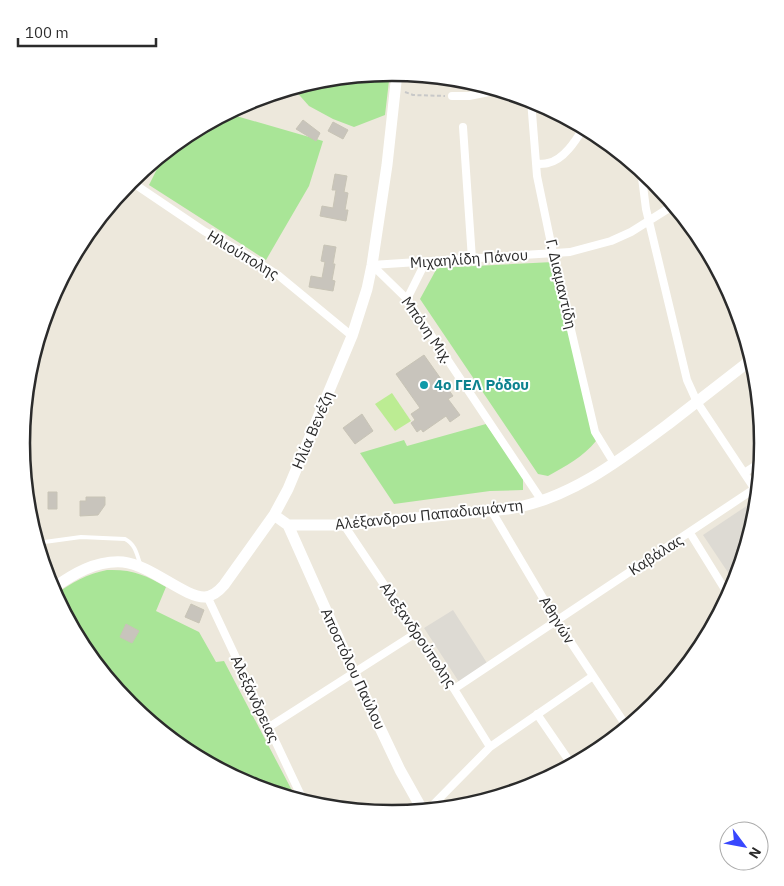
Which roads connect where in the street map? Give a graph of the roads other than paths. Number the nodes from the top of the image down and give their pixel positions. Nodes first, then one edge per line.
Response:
1 (396, 81) edge
2 (485, 93) edge
3 (452, 96) road end
4 (532, 109) edge
5 (463, 127) dead end
6 (580, 133) edge
7 (536, 164) junction
8 (643, 182) edge
9 (137, 186) edge
10 (668, 209) edge
11 (649, 219) junction
12 (553, 253) junction
13 (472, 259) junction
14 (424, 263) junction
15 (372, 265) junction
16 (407, 299) junction
17 (352, 336) junction
18 (745, 365) edge
19 (697, 402) junction
20 (614, 463) junction
21 (753, 467) edge
22 (744, 473) junction
23 (751, 485) edge
24 (750, 496) edge
25 (542, 501) junction
26 (491, 510) junction
27 (274, 515) junction
28 (344, 524) junction
29 (288, 525) junction
30 (690, 533) junction
31 (44, 543) edge
32 (141, 567) junction
33 (59, 585) edge
34 (724, 588) edge
35 (207, 596) junction
36 (556, 620) junction
37 (416, 633) junction
38 (354, 673) junction
39 (593, 676) junction
40 (454, 689) junction
41 (537, 714) junction
42 (623, 721) edge
43 (268, 727) junction
44 (490, 747) junction
45 (568, 760) edge
46 (300, 793) edge
47 (436, 802) edge
48 (420, 804) edge

1 - 15 street, Ηλία Βενέζη
2 - 3 street
4 - 7 street, Γ. Διαμαντίδη
5 - 13 street
6 - 7 street
7 - 12 street, Γ. Διαμαντίδη
8 - 11 street
9 - 17 street, Ηλιούπολης
10 - 11 street, Μιχαηλίδη Πάνου
11 - 12 street, Μιχαηλίδη Πάνου
11 - 19 street
12 - 13 street, Μιχαηλίδη Πάνου
12 - 20 street, Γ. Διαμαντίδη
13 - 14 street, Μιχαηλίδη Πάνου
14 - 15 street, Μιχαηλίδη Πάνου
14 - 16 street
15 - 16 street, Μπόνη Μιχ.
15 - 17 street, Ηλία Βενέζη
16 - 25 street, Μπόνη Μιχ.
17 - 27 street, Ηλία Βενέζη
18 - 19 street, Αλέξανδρου Παπαδιαμάντη
19 - 20 street, Αλέξανδρου Παπαδιαμάντη
19 - 22 street
20 - 25 street, Αλέξανδρου Παπαδιαμάντη
21 - 22 street
22 - 23 street
24 - 30 street, Καβάλας
25 - 26 street, Αλέξανδρου Παπαδιαμάντη
26 - 28 street, Αλέξανδρου Παπαδιαμάντη
26 - 36 street, Αθηνών
27 - 29 street
27 - 35 street, Ηλία Βενέζη
28 - 29 street, Αλέξανδρου Παπαδιαμάντη
28 - 37 street, Αλεξανδρούπολης
29 - 38 street, Αποστόλου Παύλου
30 - 34 street
30 - 36 street, Καβάλας
31 - 32 lane
32 - 33 street
32 - 35 street
35 - 43 street, Αλεξάνδρειας
36 - 39 street, Αθηνών
36 - 40 street, Καβάλας
37 - 38 street
37 - 40 street, Αλεξανδρούπολης
38 - 43 street
38 - 48 street, Αποστόλου Παύλου
39 - 41 street
39 - 42 street, Αθηνών
40 - 44 street, Αλεξανδρούπολης
41 - 44 street
41 - 45 street
43 - 46 street, Αλεξάνδρειας
44 - 47 street

